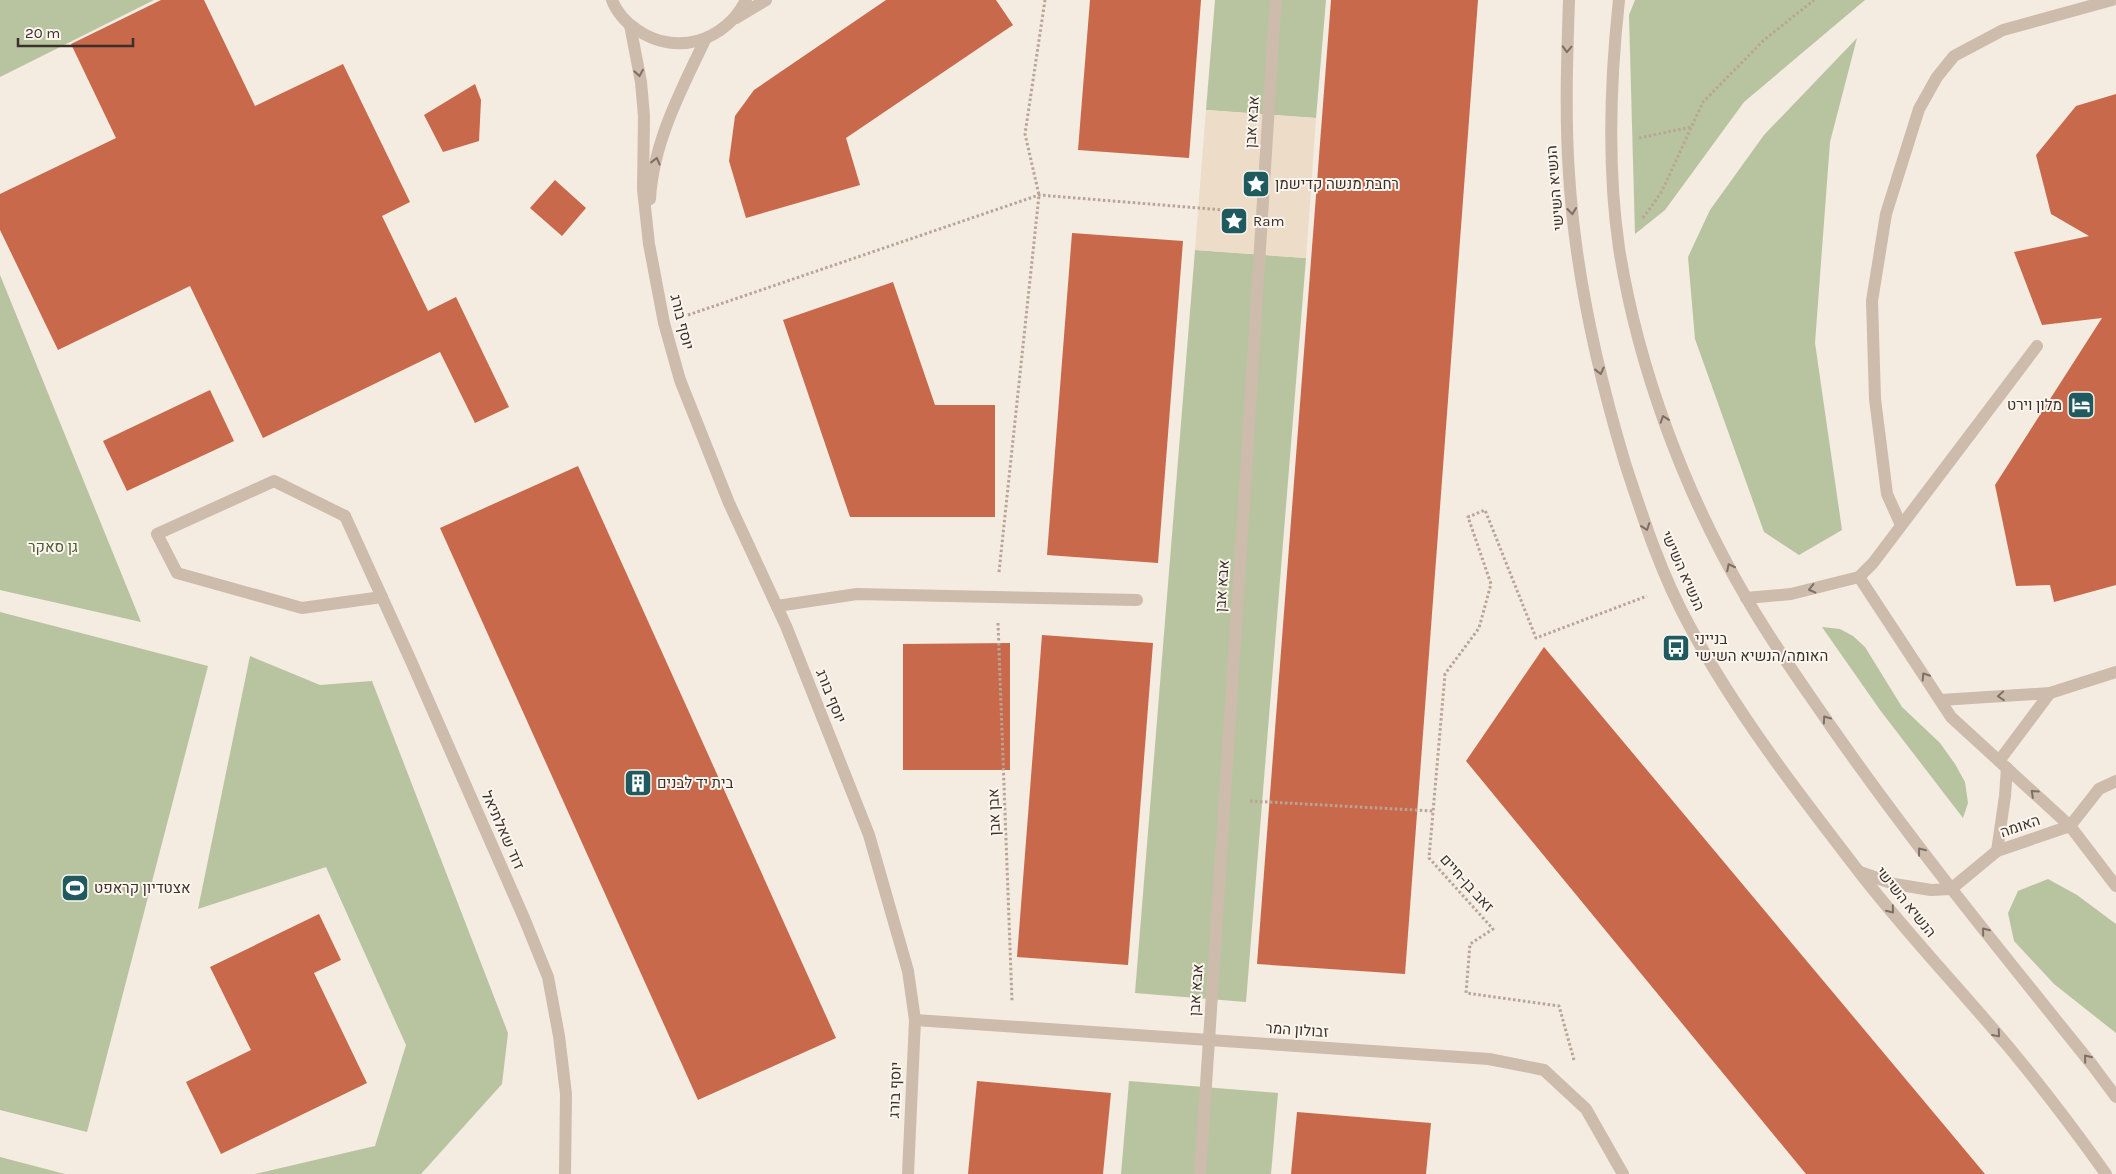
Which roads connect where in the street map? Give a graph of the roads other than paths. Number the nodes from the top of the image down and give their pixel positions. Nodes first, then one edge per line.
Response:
1 (612, 0) edge
2 (746, 0) edge
3 (766, 0) edge
4 (1276, 0) edge
5 (1569, 0) edge
6 (1619, 0) edge
7 (2112, 0) edge
8 (736, 18) junction
9 (630, 25) junction
10 (705, 40) junction
11 (649, 244) junction
12 (2038, 346) dead end
13 (1901, 525) junction
14 (1860, 577) junction
15 (382, 597) junction
16 (1746, 598) junction
17 (1137, 600) dead end
18 (777, 606) junction
19 (2116, 672) edge
20 (2050, 693) junction
21 (1941, 700) junction
22 (2003, 765) junction
23 (2116, 781) edge
24 (2070, 826) junction
25 (1997, 851) junction
26 (1860, 872) junction
27 (2116, 886) edge
28 (1951, 890) junction
29 (915, 1020) junction
30 (1209, 1040) junction
31 (2116, 1097) edge
32 (565, 1174) edge
33 (908, 1174) edge
34 (1200, 1174) edge
35 (1623, 1174) edge
36 (2106, 1174) edge

1 - 9 street
2 - 8 street
3 - 8 street
4 - 30 street, אבא אבן
5 -> 26 street, הנשיא השישי
16 -> 6 street
7 - 13 street
8 - 10 street
9 - 10 street
9 -> 11 street, יוסף בורג
11 -> 10 street, יוסף בורג
11 - 18 street, יוסף בורג
12 - 13 street
13 - 14 street
14 -> 16 street
21 -> 14 street
15 - 15 street, דוד שאלתיאל
15 - 32 street, דוד שאלתיאל
28 -> 16 street
17 - 18 street
18 - 29 street, יוסף בורג
19 - 20 street
20 -> 21 street
20 - 22 street
21 - 22 street
24 -> 22 street
22 - 25 street
23 - 24 street
24 - 25 street, האומה
24 - 27 street
25 - 28 street, האומה
26 - 28 street
26 -> 36 street, הנשיא השישי
31 -> 28 street
29 - 30 street, זבולון המר
29 - 33 street, יוסף בורג
30 - 34 street, אבא אבן
30 - 35 street, זבולון המר

